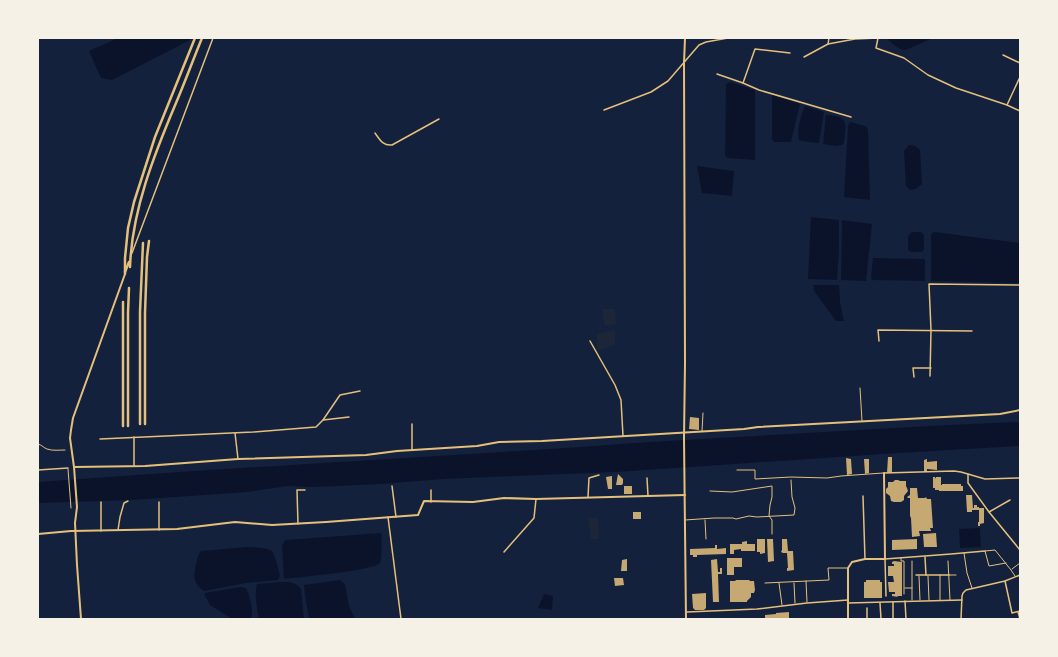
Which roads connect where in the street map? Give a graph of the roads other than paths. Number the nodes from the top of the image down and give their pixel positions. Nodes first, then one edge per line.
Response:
1 (195, 38) edge
2 (202, 38) edge
3 (213, 38) edge
4 (685, 38) edge
5 (728, 38) edge
6 (829, 38) edge
7 (855, 38) edge
8 (878, 38) edge
9 (828, 44) junction
10 (790, 53) dead end
11 (1002, 55) dead end
12 (804, 57) dead end
13 (684, 63) junction
14 (1020, 63) edge
15 (717, 74) dead end
16 (1020, 77) edge
17 (743, 83) junction
18 (1007, 104) junction
19 (604, 110) dead end
20 (1020, 111) edge
21 (851, 117) dead end
22 (439, 119) dead end
23 (375, 133) dead end
24 (149, 241) dead end
25 (143, 243) dead end
26 (130, 257) junction
27 (130, 267) dead end
28 (124, 274) junction
29 (1020, 285) edge
30 (129, 288) dead end
31 (123, 302) dead end
32 (931, 330) junction
33 (972, 331) dead end
34 (590, 341) dead end
35 (879, 341) dead end
36 (930, 368) junction
37 (930, 376) dead end
38 (914, 377) dead end
39 (860, 388) dead end
40 (360, 391) dead end
41 (1020, 410) edge
42 (703, 413) dead end
43 (350, 418) dead end
44 (323, 420) junction
45 (862, 421) junction
46 (140, 424) dead end
47 (145, 424) dead end
48 (412, 424) dead end
49 (123, 426) dead end
50 (128, 426) dead end
51 (702, 431) junction
52 (685, 432) junction
53 (235, 433) junction
54 (623, 436) junction
55 (134, 437) junction
56 (100, 439) dead end
57 (38, 444) edge
58 (65, 450) dead end
59 (412, 450) junction
60 (238, 459) junction
61 (134, 466) junction
62 (74, 467) junction
63 (68, 468) joint
64 (38, 470) edge
65 (737, 470) dead end
66 (884, 473) junction
67 (968, 474) junction
68 (599, 475) dead end
69 (647, 478) dead end
70 (1020, 478) edge
71 (791, 480) dead end
72 (392, 486) dead end
73 (305, 490) dead end
74 (431, 490) dead end
75 (710, 492) dead end
76 (685, 495) junction
77 (648, 496) junction
78 (863, 496) dead end
79 (588, 497) junction
80 (536, 499) junction
81 (1010, 500) dead end
82 (128, 501) dead end
83 (101, 502) dead end
84 (158, 502) dead end
85 (431, 502) junction
86 (71, 508) dead end
87 (989, 512) junction
88 (769, 516) junction
89 (388, 517) junction
90 (396, 517) junction
91 (705, 519) junction
92 (685, 520) junction
93 (298, 524) junction
94 (159, 530) junction
95 (75, 531) junction
96 (101, 531) junction
97 (118, 531) junction
98 (38, 534) edge
99 (772, 534) dead end
100 (706, 539) dead end
101 (1020, 550) edge
102 (985, 551) junction
103 (504, 552) dead end
104 (964, 553) junction
105 (925, 556) junction
106 (901, 557) junction
107 (885, 558) junction
108 (865, 559) junction
109 (912, 561) dead end
110 (948, 561) dead end
111 (1006, 563) junction
112 (1020, 563) edge
113 (848, 568) junction
114 (1011, 570) junction
115 (918, 575) joint
116 (927, 575) junction
117 (940, 575) junction
118 (948, 575) junction
119 (956, 575) dead end
120 (1020, 576) edge
121 (1015, 577) junction
122 (806, 581) junction
123 (1005, 581) junction
124 (779, 582) junction
125 (794, 582) junction
126 (765, 583) dead end
127 (904, 588) junction
128 (912, 588) junction
129 (972, 589) junction
130 (904, 594) dead end
131 (886, 596) dead end
132 (848, 600) junction
133 (940, 600) junction
134 (950, 600) junction
135 (962, 600) junction
136 (912, 601) junction
137 (920, 601) junction
138 (929, 601) junction
139 (880, 602) junction
140 (893, 602) junction
141 (905, 602) junction
142 (807, 603) junction
143 (848, 603) junction
144 (796, 604) junction
145 (782, 606) junction
146 (867, 608) dead end
147 (686, 612) junction
148 (1019, 612) edge
149 (81, 619) edge
150 (401, 619) edge
151 (686, 619) edge
152 (848, 619) edge
153 (867, 619) edge
154 (881, 619) edge
155 (893, 619) edge
156 (906, 619) edge
157 (961, 619) edge
158 (1020, 619) edge

1 - 28 main road
2 - 26 main road
3 - 26 street
4 - 13 street
5 - 13 street
6 - 9 street
7 - 8 street
7 - 9 street
8 - 18 street
9 - 12 street
10 - 17 street
11 - 14 street
13 - 19 street
13 - 52 street
15 - 17 street
16 - 18 street
17 - 21 street
18 - 20 street
22 - 23 street
24 - 47 main road
25 - 46 main road
26 - 27 main road
26 - 28 main road
28 - 62 street
29 - 32 street
30 - 50 main road
31 - 49 main road
32 - 33 street
32 - 35 street
32 - 36 street
34 - 54 street
36 - 37 street
36 - 38 street
39 - 45 lane
40 - 44 street
41 - 45 street
42 - 51 lane
43 - 44 street
44 - 53 street
45 - 51 street
48 - 59 street
51 - 52 street
52 - 54 street
52 - 76 street
53 - 55 street
53 - 60 street
54 - 59 street
55 - 56 street
55 - 61 street
57 - 58 lane
59 - 60 street
60 - 61 street
61 - 62 street
62 - 95 street
63 - 64 street
63 - 86 lane
65 - 66 lane
66 - 67 street
66 - 107 street
67 - 70 street
67 - 87 street
68 - 79 street
69 - 77 street
71 - 88 lane
72 - 90 street
73 - 93 street
74 - 85 street
75 - 88 lane
76 - 77 street
76 - 92 street
77 - 79 street
78 - 108 street
79 - 80 street
80 - 85 street
80 - 103 street
81 - 87 street
82 - 97 street
83 - 96 street
84 - 94 street
85 - 90 street
87 - 101 street
88 - 91 lane
88 - 99 lane
89 - 90 street
89 - 93 street
89 - 150 street
91 - 92 lane
91 - 100 lane
92 - 147 street
93 - 94 street
94 - 97 street
95 - 96 street
95 - 98 street
95 - 149 street
96 - 97 street
102 - 104 street
102 - 111 lane
102 - 111 lane
104 - 105 street
104 - 129 lane
105 - 106 street
105 - 116 street
106 - 107 street
106 - 127 lane
107 - 108 street
107 - 131 street
108 - 113 street
109 - 128 lane
110 - 118 lane
111 - 114 lane
112 - 114 lane
113 - 122 lane
113 - 132 street
114 - 121 lane
115 - 116 street
115 - 137 lane
116 - 117 street
116 - 138 lane
117 - 118 street
117 - 133 lane
118 - 119 lane
118 - 134 lane
120 - 121 street
121 - 123 street
122 - 125 lane
122 - 142 lane
123 - 129 street
123 - 148 street
124 - 125 lane
124 - 126 lane
124 - 145 lane
125 - 144 lane
127 - 128 lane
127 - 130 lane
128 - 136 lane
129 - 135 street
132 - 142 street
132 - 143 street
133 - 134 street
133 - 138 street
134 - 135 street
135 - 157 street
136 - 137 street
136 - 141 street
137 - 138 street
139 - 140 street
139 - 143 street
139 - 154 street
140 - 141 street
140 - 155 street
141 - 156 street
142 - 144 street
143 - 152 street
144 - 145 street
145 - 147 street
146 - 153 street
147 - 151 street
148 - 158 street

